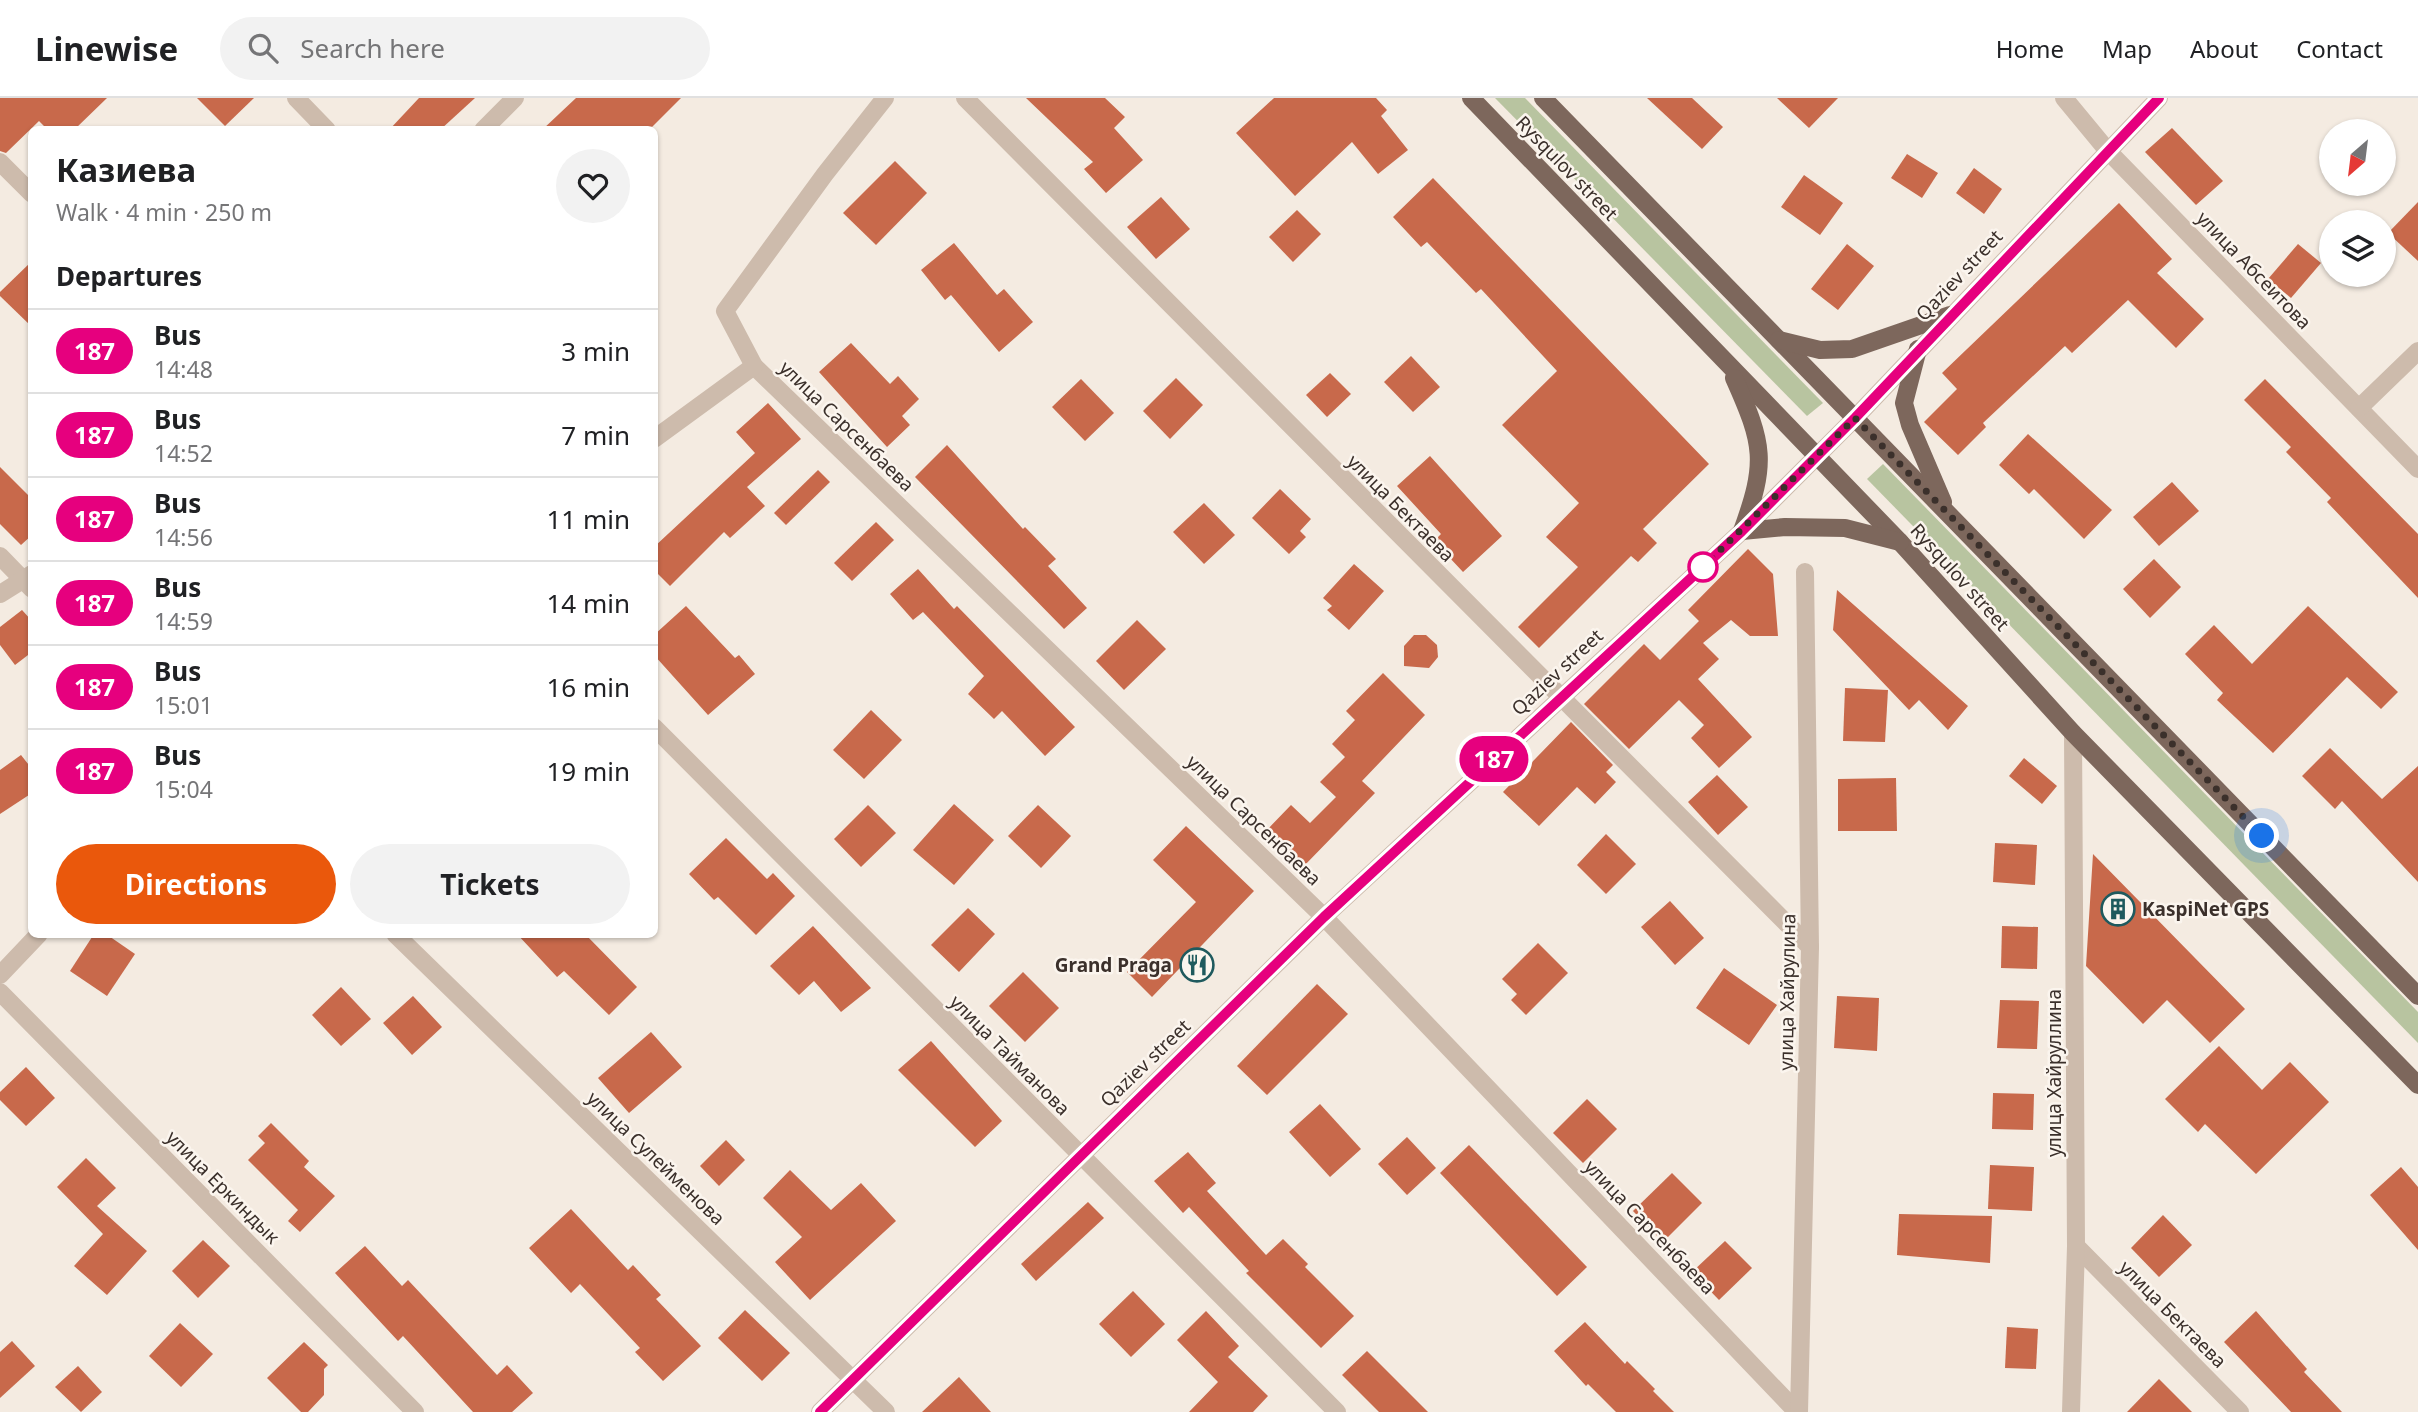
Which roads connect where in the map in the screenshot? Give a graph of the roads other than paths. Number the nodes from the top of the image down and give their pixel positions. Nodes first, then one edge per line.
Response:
1 (296, 98) edge
2 (515, 98) edge
3 (884, 98) edge
4 (965, 98) edge
5 (1471, 98) edge
6 (1542, 98) edge
7 (2064, 98) edge
8 (2159, 98) edge
9 (323, 126) edge
10 (487, 126) edge
11 (2107, 150) junction
12 (0, 162) edge
13 (28, 190) edge
14 (1950, 315) junction
15 (1779, 340) junction
16 (1918, 349) junction
17 (2418, 351) edge
18 (754, 366) junction
19 (1730, 368) junction
20 (2359, 408) junction
21 (1855, 418) junction
22 (658, 436) edge
23 (1816, 455) junction
24 (2418, 469) edge
25 (1950, 515) junction
26 (1742, 531) junction
27 (1900, 542) junction
28 (0, 556) edge
29 (1805, 572) dead end
30 (28, 580) edge
31 (28, 581) edge
32 (0, 594) edge
33 (1560, 698) junction
34 (658, 731) edge
35 (2073, 733) junction
36 (1324, 917) junction
37 (35, 938) edge
38 (399, 938) edge
39 (1810, 947) junction
40 (0, 975) edge
41 (0, 992) edge
42 (2418, 996) edge
43 (2418, 1085) edge
44 (1081, 1156) junction
45 (2076, 1246) junction
46 (854, 1379) junction
47 (415, 1412) edge
48 (820, 1412) edge
49 (886, 1412) edge
50 (1337, 1412) edge
51 (1798, 1412) edge
52 (2071, 1412) edge
53 (2240, 1412) edge

1 - 9 street
2 - 10 street
3 - 18 street, улица Сарсенбаева
4 - 33 street, улица Бектаева
5 - 19 main road, Rysqulov street
6 - 15 main road, Rysqulov street
7 - 11 street, улица Абсеитова
8 - 11 street, Qaziev street
11 - 14 street, Qaziev street
11 - 20 street, улица Абсеитова
12 - 13 street
14 - 15 main road
14 - 16 street, Qaziev street
15 - 21 main road, Rysqulov street
16 - 21 street, Qaziev street
16 - 25 main road
17 - 20 street
18 - 22 street
18 - 36 street, улица Сарсенбаева
19 - 23 main road, Rysqulov street
19 - 26 main road
20 - 24 street, улица Абсеитова
21 - 23 street, Qaziev street
21 - 25 main road, Rysqulov street
23 - 26 street, Qaziev street
23 - 27 main road, Rysqulov street
25 - 42 main road, Rysqulov street
26 - 27 main road
26 - 33 street, Qaziev street
27 - 35 main road, Rysqulov street
28 - 30 street
29 - 39 street, улица Хайрулина
31 - 32 street
33 - 36 street, Qaziev street
33 - 39 street, улица Бектаева
34 - 44 street, улица Тайманова
35 - 43 main road, Rysqulov street
35 - 45 street, улица Хайруллина
36 - 44 street, Qaziev street
36 - 51 street, улица Сарсенбаева
37 - 40 street
38 - 46 street, улица Сулейменова
39 - 51 street, улица Хайрулина
41 - 47 street, улица Еркиндык
44 - 46 street, Qaziev street
44 - 50 street, улица Тайманова
45 - 52 street, улица Хайруллина
45 - 53 street, улица Бектаева
46 - 48 street, Qaziev street
46 - 49 street, улица Сулейменова

